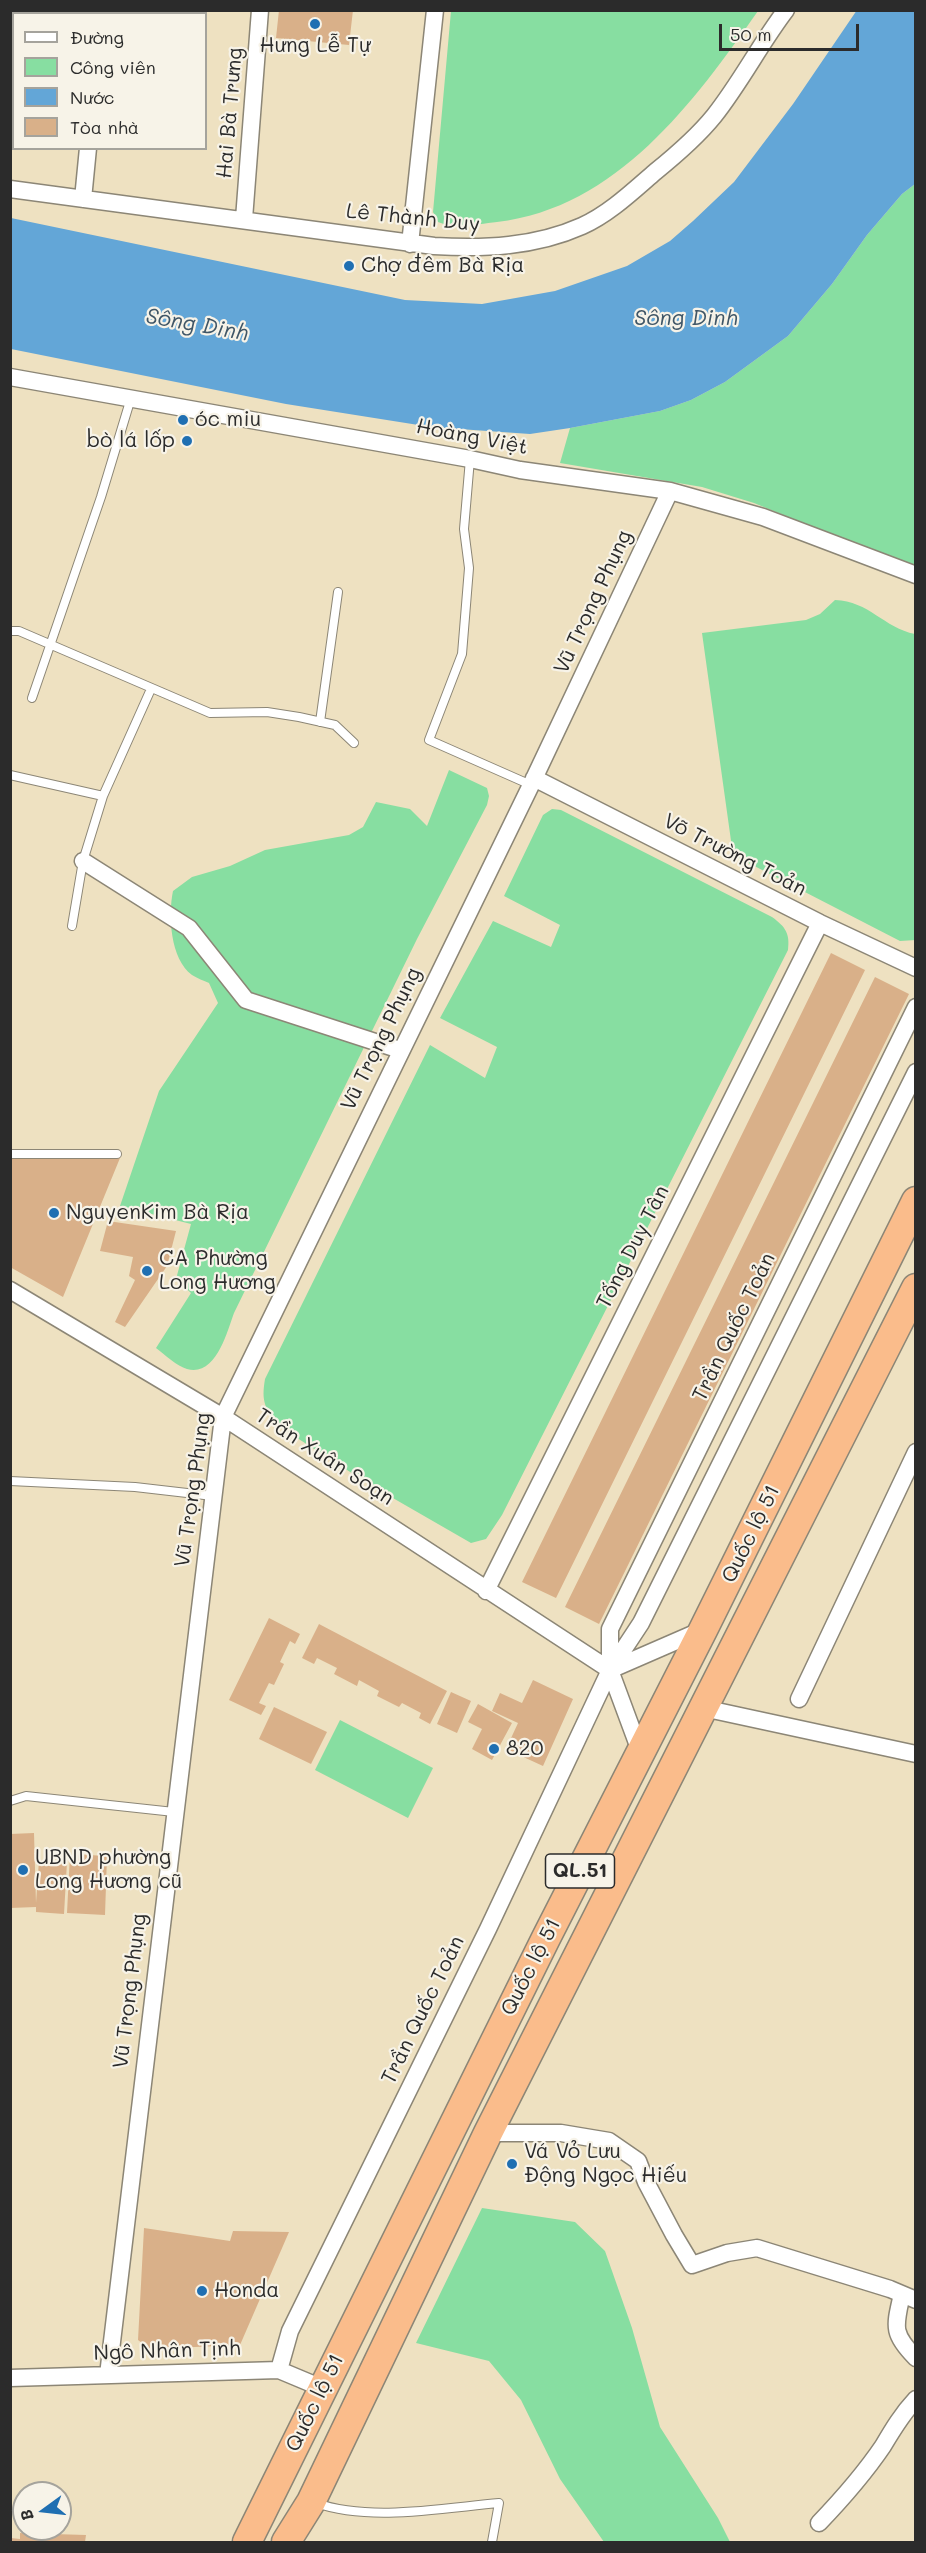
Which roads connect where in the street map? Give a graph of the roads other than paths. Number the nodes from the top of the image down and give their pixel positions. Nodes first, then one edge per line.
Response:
1 (260, 10) edge
2 (435, 10) edge
3 (786, 10) edge
4 (88, 150) edge
5 (10, 189) edge
6 (83, 199) junction
7 (244, 219) junction
8 (410, 244) junction
9 (10, 377) edge
10 (131, 398) junction
11 (470, 459) junction
12 (670, 491) junction
13 (915, 575) edge
14 (338, 592) dead end
15 (10, 630) edge
16 (50, 645) junction
17 (151, 689) junction
18 (32, 698) dead end
19 (320, 722) junction
20 (354, 743) dead end
21 (10, 775) edge
22 (533, 782) junction
23 (104, 796) junction
24 (83, 861) junction
25 (820, 923) junction
26 (72, 926) dead end
27 (915, 968) edge
28 (915, 1008) edge
29 (400, 1050) junction
30 (915, 1072) edge
31 (10, 1154) edge
32 (117, 1154) dead end
33 (822, 1199) junction
34 (915, 1201) edge
35 (848, 1209) junction
36 (915, 1288) edge
37 (10, 1290) edge
38 (223, 1417) junction
39 (707, 1435) junction
40 (730, 1446) junction
41 (915, 1452) edge
42 (10, 1481) edge
43 (213, 1496) junction
44 (486, 1591) junction
45 (703, 1630) junction
46 (610, 1670) junction
47 (799, 1699) dead end
48 (703, 1708) junction
49 (640, 1750) junction
50 (915, 1754) edge
51 (10, 1801) edge
52 (174, 1812) junction
53 (488, 2133) junction
54 (909, 2297) edge
55 (915, 2358) edge
56 (279, 2370) junction
57 (108, 2375) junction
58 (10, 2378) edge
59 (322, 2388) junction
60 (915, 2399) edge
61 (311, 2502) junction
62 (819, 2523) dead end
63 (247, 2542) edge
64 (286, 2542) edge
65 (492, 2542) edge

1 - 7 street, Hai Bà Trưng
2 - 8 street
3 - 8 street, Lê Thành Duy
4 - 6 street
5 - 6 street, Lê Thành Duy
6 - 7 street, Lê Thành Duy
7 - 8 street, Lê Thành Duy
9 - 10 street, Hoàng Việt
10 - 11 street, Hoàng Việt
10 - 16 lane
11 - 12 street, Hoàng Việt
11 - 22 lane
12 - 13 street, Hoàng Việt
12 - 22 street, Vũ Trọng Phụng
14 - 19 lane
15 - 16 lane
16 - 17 lane
16 - 18 lane
17 - 19 lane
17 - 23 lane
19 - 20 lane
21 - 23 lane
22 - 25 street, Võ Trường Toản
22 - 29 street, Vũ Trọng Phụng
23 - 24 lane
24 - 26 lane
24 - 29 street
25 - 27 street, Võ Trường Toản
25 - 44 street, Tống Duy Tân
28 - 33 street, Trần Quốc Toản
29 - 38 street, Vũ Trọng Phụng
30 - 35 street, Trần Quốc Toản
31 - 32 lane
33 - 35 street
33 - 39 street, Trần Quốc Toản
34 - 45 highway, Quốc lộ 51 / QL.51
35 - 40 street, Trần Quốc Toản
36 - 48 highway, Quốc lộ 51 / QL.51
37 - 38 street, Trần Xuân Soạn
38 - 43 street, Vũ Trọng Phụng
38 - 44 street, Trần Xuân Soạn
39 - 40 street
39 - 46 street, Trần Quốc Toản
40 - 46 street, Trần Quốc Toản
41 - 47 street
42 - 43 lane
43 - 52 street, Vũ Trọng Phụng
44 - 46 street, Trần Xuân Soạn
45 - 46 street
45 - 49 highway, Quốc lộ 51 / QL.51
46 - 49 street
46 - 56 street, Trần Quốc Toản
48 - 50 street
48 - 53 highway, Quốc lộ 51 / QL.51
49 - 59 highway, Quốc lộ 51 / QL.51
51 - 52 lane
52 - 57 street, Vũ Trọng Phụng
53 - 54 street
53 - 61 highway, Quốc lộ 51 / QL.51
54 - 55 street
56 - 57 street, Ngô Nhân Tịnh
56 - 59 street, Ngô Nhân Tịnh
57 - 58 street, Ngô Nhân Tịnh
59 - 63 highway, Quốc lộ 51 / QL.51
60 - 62 street
61 - 64 highway, Quốc lộ 51 / QL.51
61 - 65 lane

